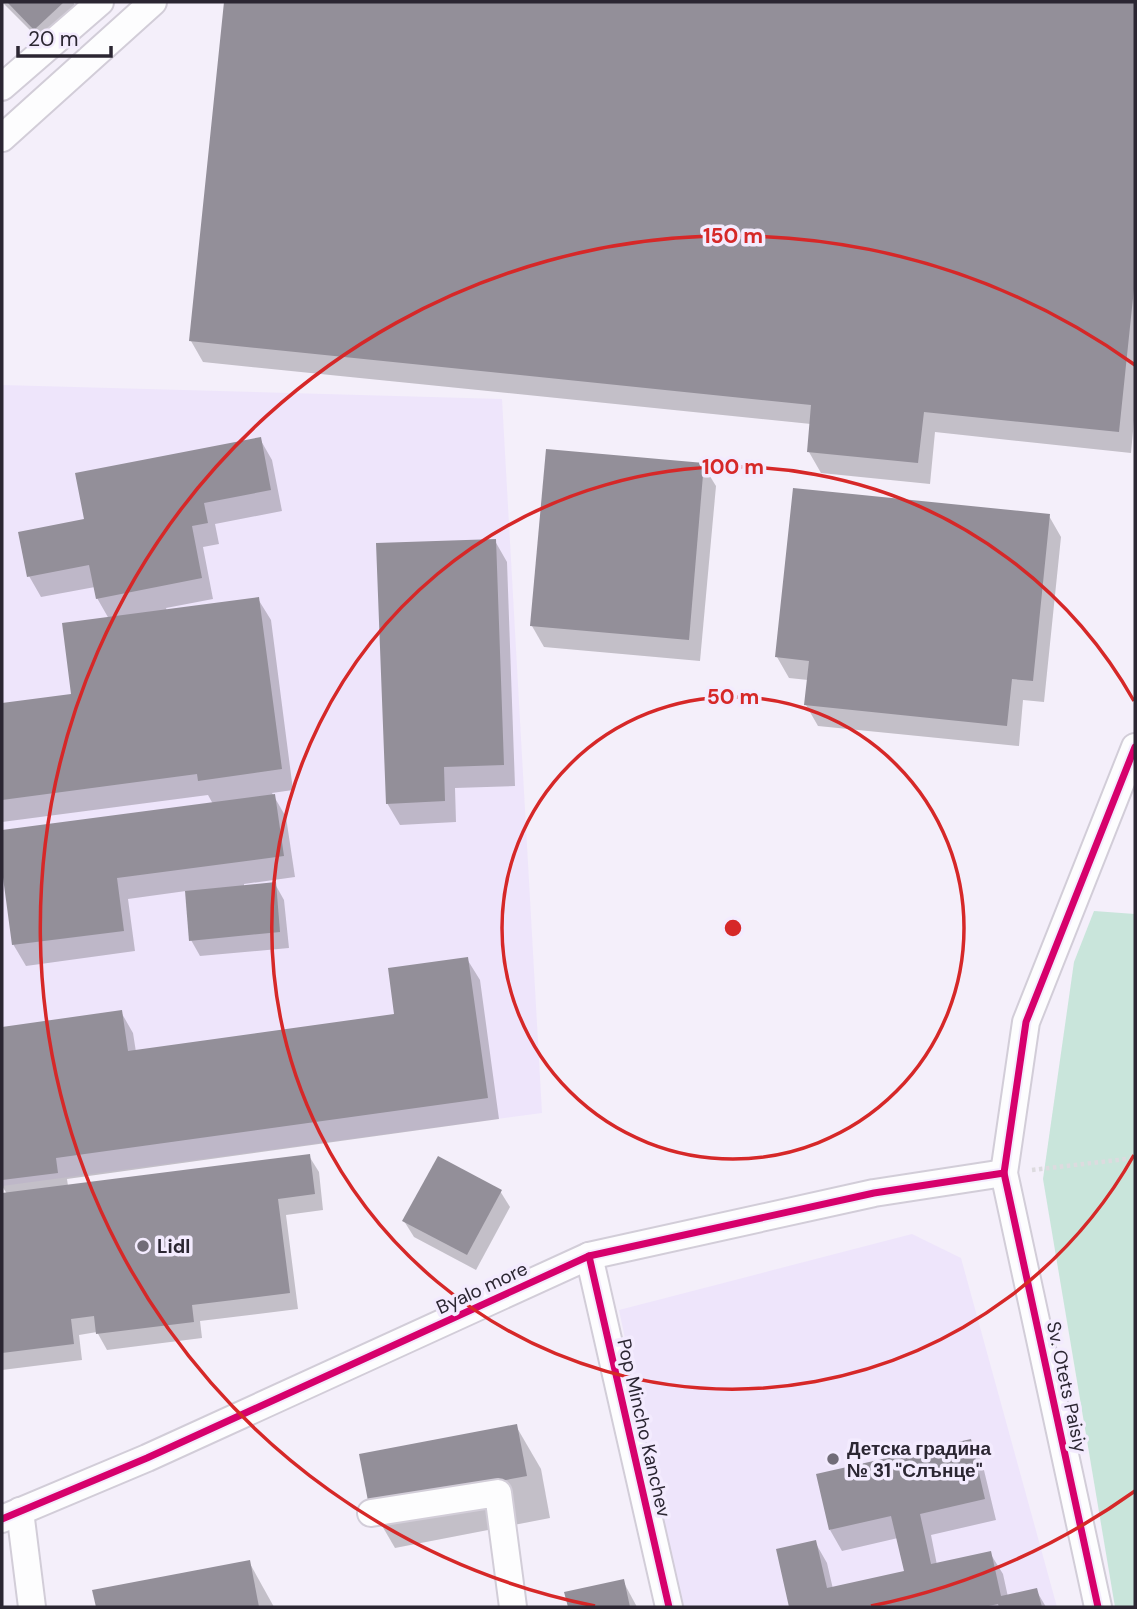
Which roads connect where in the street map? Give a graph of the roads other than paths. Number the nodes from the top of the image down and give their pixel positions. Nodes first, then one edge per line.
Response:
1 (100, 2) edge
2 (153, 2) edge
3 (2, 87) edge
4 (2, 138) edge
5 (1135, 747) edge
6 (1004, 1174) junction
7 (589, 1256) junction
8 (371, 1513) dead end
9 (11, 1515) edge
10 (32, 1607) edge
11 (513, 1607) edge
12 (669, 1607) edge
13 (1098, 1607) edge

1 - 3 street
2 - 4 street
5 - 6 street
6 - 7 street, Byalo more
6 - 13 street, Sv. Otets Paisiy
7 - 9 street, Byalo more
7 - 12 street, Pop Mincho Kanchev
8 - 11 street
9 - 10 street

